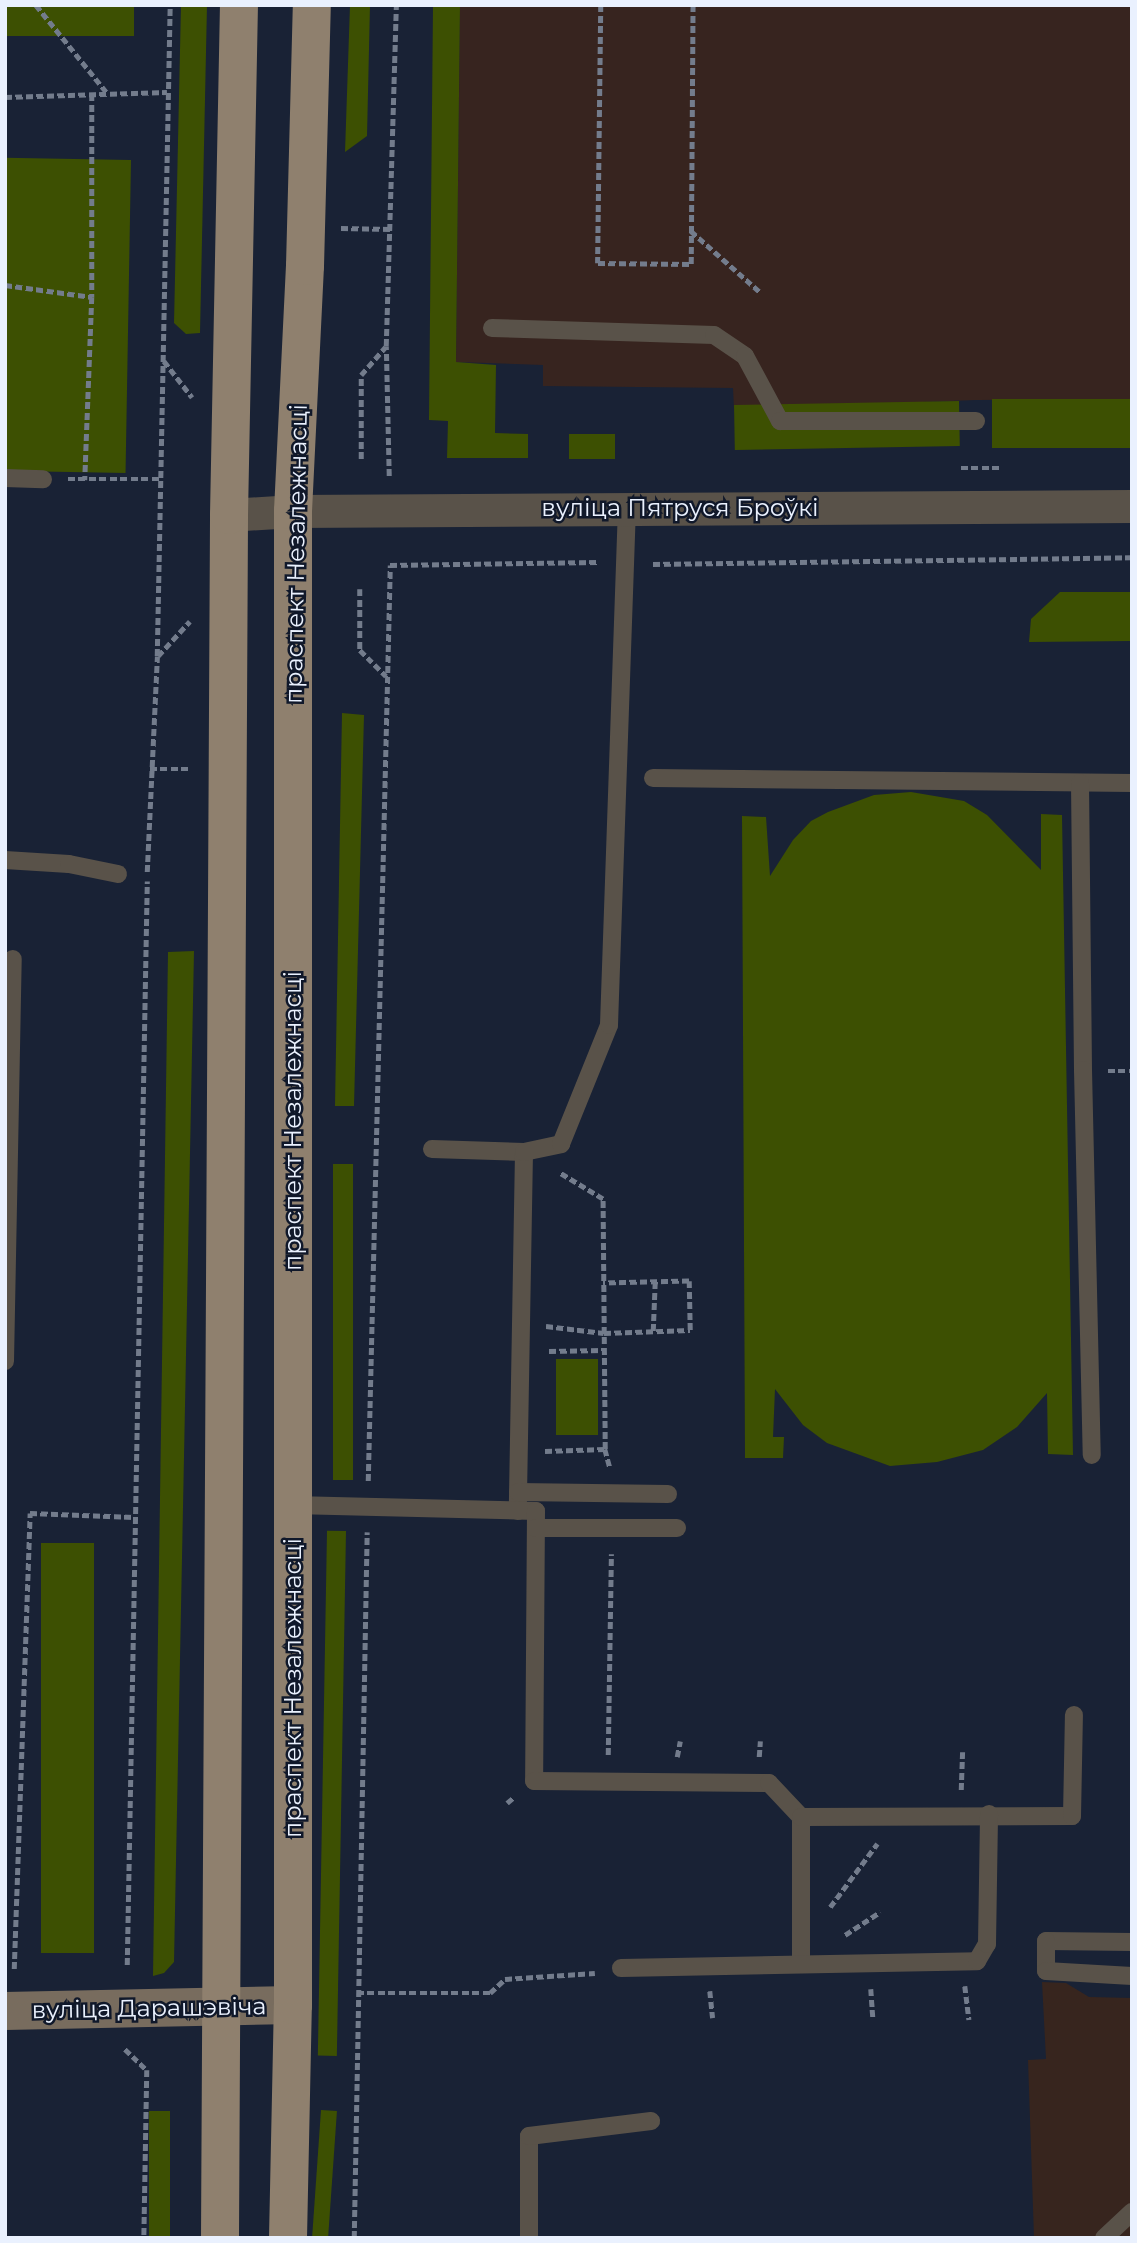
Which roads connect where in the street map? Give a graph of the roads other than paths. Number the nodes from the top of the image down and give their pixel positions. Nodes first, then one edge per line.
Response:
1 (239, 5) edge
2 (312, 5) edge
3 (492, 328) dead end
4 (976, 421) dead end
5 (5, 478) edge
6 (43, 479) road end
7 (1132, 506) edge
8 (627, 508) junction
9 (293, 511) junction
10 (229, 515) junction
11 (653, 778) dead end
12 (1080, 783) junction
13 (1132, 783) edge
14 (5, 860) edge
15 (118, 874) dead end
16 (13, 960) dead end
17 (432, 1149) dead end
18 (524, 1152) junction
19 (5, 1362) edge
20 (1092, 1455) dead end
21 (518, 1488) junction
22 (668, 1494) dead end
23 (293, 1504) junction
24 (518, 1511) junction
25 (537, 1528) junction
26 (677, 1528) dead end
27 (1074, 1715) dead end
28 (989, 1814) junction
29 (801, 1817) junction
30 (1132, 1942) edge
31 (800, 1956) junction
32 (621, 1968) road end
33 (1132, 1976) edge
34 (293, 2005) junction
35 (222, 2007) junction
36 (5, 2011) edge
37 (651, 2121) dead end
38 (1132, 2212) edge
39 (220, 2238) edge
40 (288, 2238) edge
41 (529, 2238) edge
42 (1104, 2238) edge

1 - 10 main road
2 - 9 main road, праспект Незалежнасці
3 - 4 lane
5 - 6 lane
7 - 8 street, вуліца Пятруся Броўкі
8 - 9 street, вуліца Пятруся Броўкі
8 - 18 lane
9 - 10 street, вуліца Пятруся Броўкі
9 - 23 main road, праспект Незалежнасці
10 - 35 main road
11 - 12 lane
12 - 13 lane
12 - 20 lane
14 - 15 lane
16 - 19 lane
17 - 18 lane
18 - 21 lane
21 - 22 lane
21 - 24 lane
23 - 24 lane
23 - 34 main road, праспект Незалежнасці
24 - 25 lane
25 - 26 lane
25 - 29 lane
27 - 28 lane
28 - 29 lane
28 - 31 lane
29 - 31 lane
30 - 33 lane
31 - 32 lane
34 - 35 main road, вуліца Дарашэвіча
34 - 40 main road, праспект Незалежнасці
35 - 36 main road, вуліца Дарашэвіча
35 - 39 main road
37 - 41 lane
38 - 42 lane

